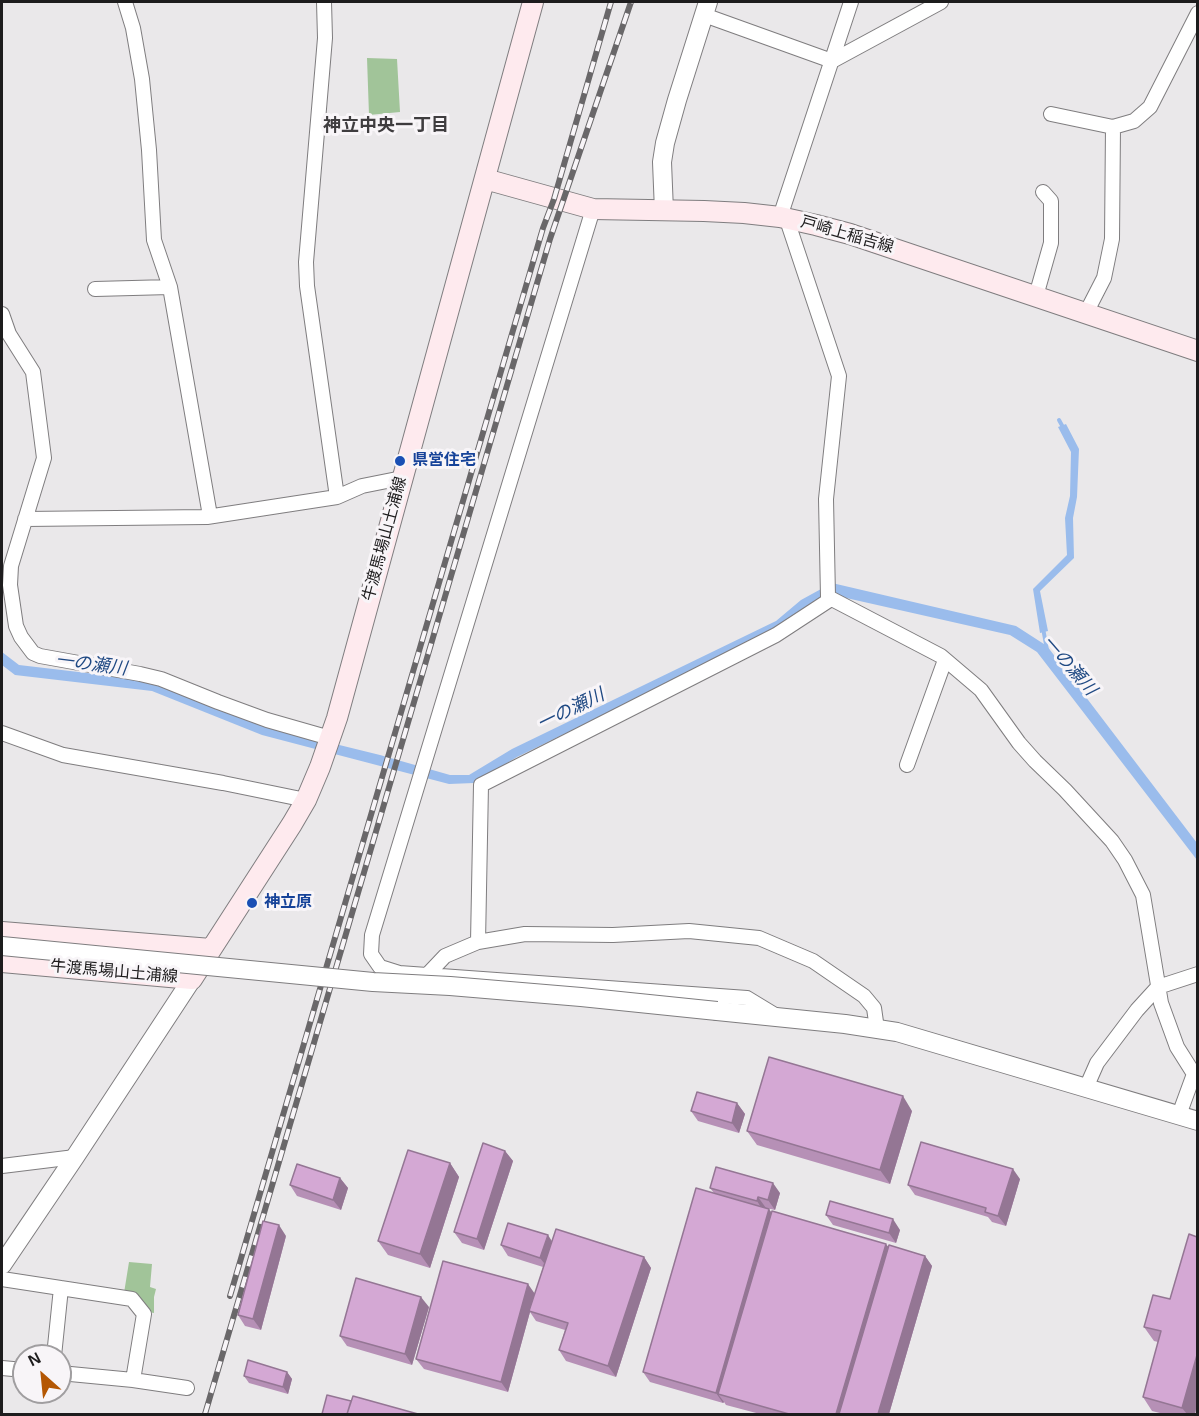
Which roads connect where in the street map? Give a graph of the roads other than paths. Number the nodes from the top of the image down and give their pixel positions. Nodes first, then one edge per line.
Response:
1 (125, 2) edge
2 (324, 2) edge
3 (533, 2) edge
4 (851, 2) edge
5 (941, 2) edge
6 (706, 8) edge
7 (1197, 13) edge
8 (831, 61) junction
9 (1051, 114) dead end
10 (1113, 128) junction
11 (485, 179) junction
12 (1043, 192) dead end
13 (593, 209) junction
14 (664, 211) junction
15 (784, 218) junction
16 (171, 287) junction
17 (94, 288) dead end
18 (1036, 296) junction
19 (1086, 313) junction
20 (2, 314) edge
21 (1197, 351) edge
22 (402, 478) junction
23 (337, 497) junction
24 (207, 516) junction
25 (25, 519) junction
26 (831, 599) junction
27 (945, 660) junction
28 (2, 734) edge
29 (330, 738) junction
30 (907, 765) dead end
31 (306, 800) junction
32 (2, 932) edge
33 (478, 942) junction
34 (2, 946) edge
35 (211, 949) junction
36 (2, 962) edge
37 (1197, 974) edge
38 (427, 975) junction
39 (192, 979) junction
40 (1158, 987) junction
41 (780, 1018) junction
42 (877, 1029) junction
43 (1086, 1088) junction
44 (1179, 1116) junction
45 (1197, 1121) edge
46 (75, 1157) junction
47 (2, 1166) edge
48 (2, 1265) edge
49 (2, 1279) edge
50 (61, 1288) junction
51 (55, 1344) edge
52 (72, 1374) edge
53 (133, 1380) junction
54 (187, 1388) dead end

1 - 16 street
2 - 23 street
3 - 11 main road, 牛渡馬場山土浦線
4 - 8 street
5 - 8 street
6 - 8 street
6 - 14 street
7 - 10 street
8 - 15 street
9 - 10 street
10 - 19 street
11 - 13 main road, 戸崎上稲吉線
11 - 22 main road, 牛渡馬場山土浦線
12 - 18 street
13 - 14 main road, 戸崎上稲吉線
13 - 38 street
14 - 15 main road, 戸崎上稲吉線
15 - 18 main road, 戸崎上稲吉線
15 - 26 street
16 - 17 street
16 - 24 street
18 - 19 main road, 戸崎上稲吉線
19 - 21 main road, 戸崎上稲吉線
20 - 25 street
22 - 23 street
22 - 29 main road, 牛渡馬場山土浦線
23 - 24 street
24 - 25 street
25 - 29 street
26 - 27 street
26 - 33 street
27 - 30 street
27 - 40 street
28 - 31 street
29 - 31 main road, 牛渡馬場山土浦線
31 - 35 main road, 牛渡馬場山土浦線
32 - 35 main road, 牛渡馬場山土浦線
33 - 38 street
33 - 42 street
34 - 41 street, bridge
35 - 39 main road, 牛渡馬場山土浦線
36 - 39 main road, 牛渡馬場山土浦線
37 - 40 street
38 - 41 street
39 - 46 street
40 - 43 street
40 - 44 street
41 - 42 street
42 - 43 street
43 - 44 street
44 - 45 street
46 - 47 street
46 - 48 street
49 - 50 street
50 - 51 street
50 - 53 street
52 - 53 street
53 - 54 street

